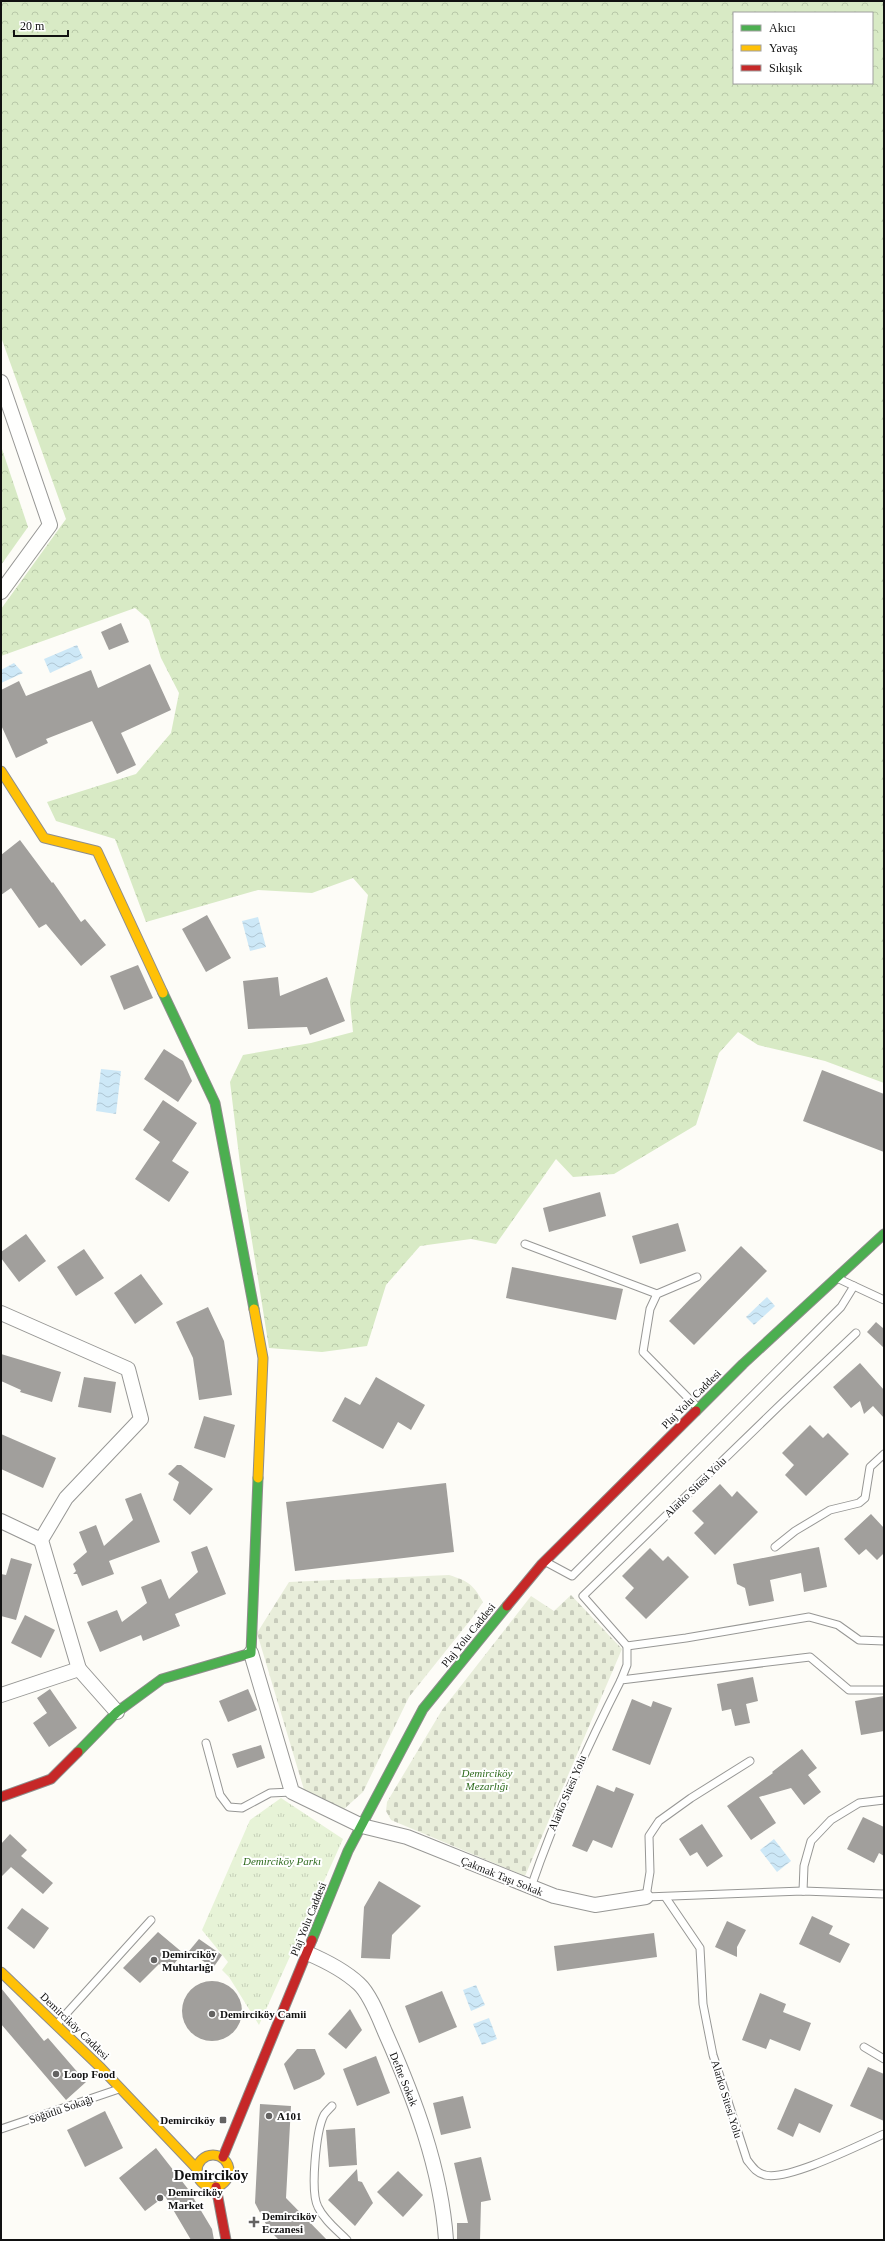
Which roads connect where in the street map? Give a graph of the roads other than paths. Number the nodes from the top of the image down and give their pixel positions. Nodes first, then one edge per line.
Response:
1 (1, 382) edge
2 (1, 592) edge
3 (1, 771) edge
4 (884, 1234) edge
5 (525, 1244) dead end
6 (697, 1277) dead end
7 (838, 1278) junction
8 (854, 1286) junction
9 (658, 1294) junction
10 (884, 1300) edge
11 (1, 1313) edge
12 (856, 1333) dead end
13 (698, 1408) junction
14 (884, 1454) edge
15 (1, 1521) edge
16 (41, 1540) junction
17 (775, 1547) dead end
18 (544, 1561) junction
19 (884, 1641) edge
20 (627, 1646) junction
21 (251, 1653) junction
22 (79, 1669) junction
23 (621, 1680) junction
24 (884, 1690) edge
25 (1, 1695) edge
26 (117, 1712) junction
27 (206, 1743) dead end
28 (750, 1761) dead end
29 (292, 1792) junction
30 (1, 1797) edge
31 (884, 1800) edge
32 (362, 1826) junction
33 (531, 1887) junction
34 (803, 1891) junction
35 (884, 1894) edge
36 (646, 1897) junction
37 (666, 1898) junction
38 (151, 1920) dead end
39 (307, 1953) junction
40 (1, 1972) edge
41 (56, 2025) junction
42 (864, 2047) dead end
43 (884, 2059) edge
44 (121, 2088) junction
45 (332, 2106) dead end
46 (1, 2129) edge
47 (884, 2134) edge
48 (223, 2157) junction
49 (197, 2168) junction
50 (216, 2187) junction
51 (226, 2240) edge
52 (347, 2240) edge
53 (446, 2240) edge

1 - 2 street
3 - 21 street
4 - 7 street, Plaj Yolu Caddesi
5 - 9 lane
6 - 9 lane
7 - 8 lane
7 - 13 street, Plaj Yolu Caddesi
8 - 10 lane
8 - 18 lane
9 - 13 lane
11 - 16 street
12 - 20 lane, Alarko Sitesi Yolu
13 - 18 street, Plaj Yolu Caddesi
14 - 17 lane
15 - 16 street
16 - 22 street
18 - 32 street, Plaj Yolu Caddesi
19 - 20 lane
20 - 23 lane, Alarko Sitesi Yolu
21 - 26 street
21 - 29 street
22 - 25 street
22 - 26 street
23 - 24 lane
23 - 33 lane, Alarko Sitesi Yolu
26 - 30 street
27 - 29 lane
28 - 36 lane
29 - 32 street, Çakmak Taşı Sokak
31 - 34 lane
32 - 33 street, Çakmak Taşı Sokak
32 - 39 street, Plaj Yolu Caddesi
33 - 36 street, Çakmak Taşı Sokak
34 - 35 lane
34 - 37 lane
36 - 37 lane
37 - 47 lane, Alarko Sitesi Yolu
38 - 41 lane
39 - 48 street, Plaj Yolu Caddesi
39 - 53 street, Defne Sokak
40 - 41 street, Demirciköy Caddesi
41 - 44 street, Demirciköy Caddesi
42 - 43 lane
44 - 46 lane, Söğütlü Sokağı
44 - 49 street, Demirciköy Caddesi
45 - 52 lane
48 - 49 street
48 - 50 street
49 - 50 street
50 - 51 street

